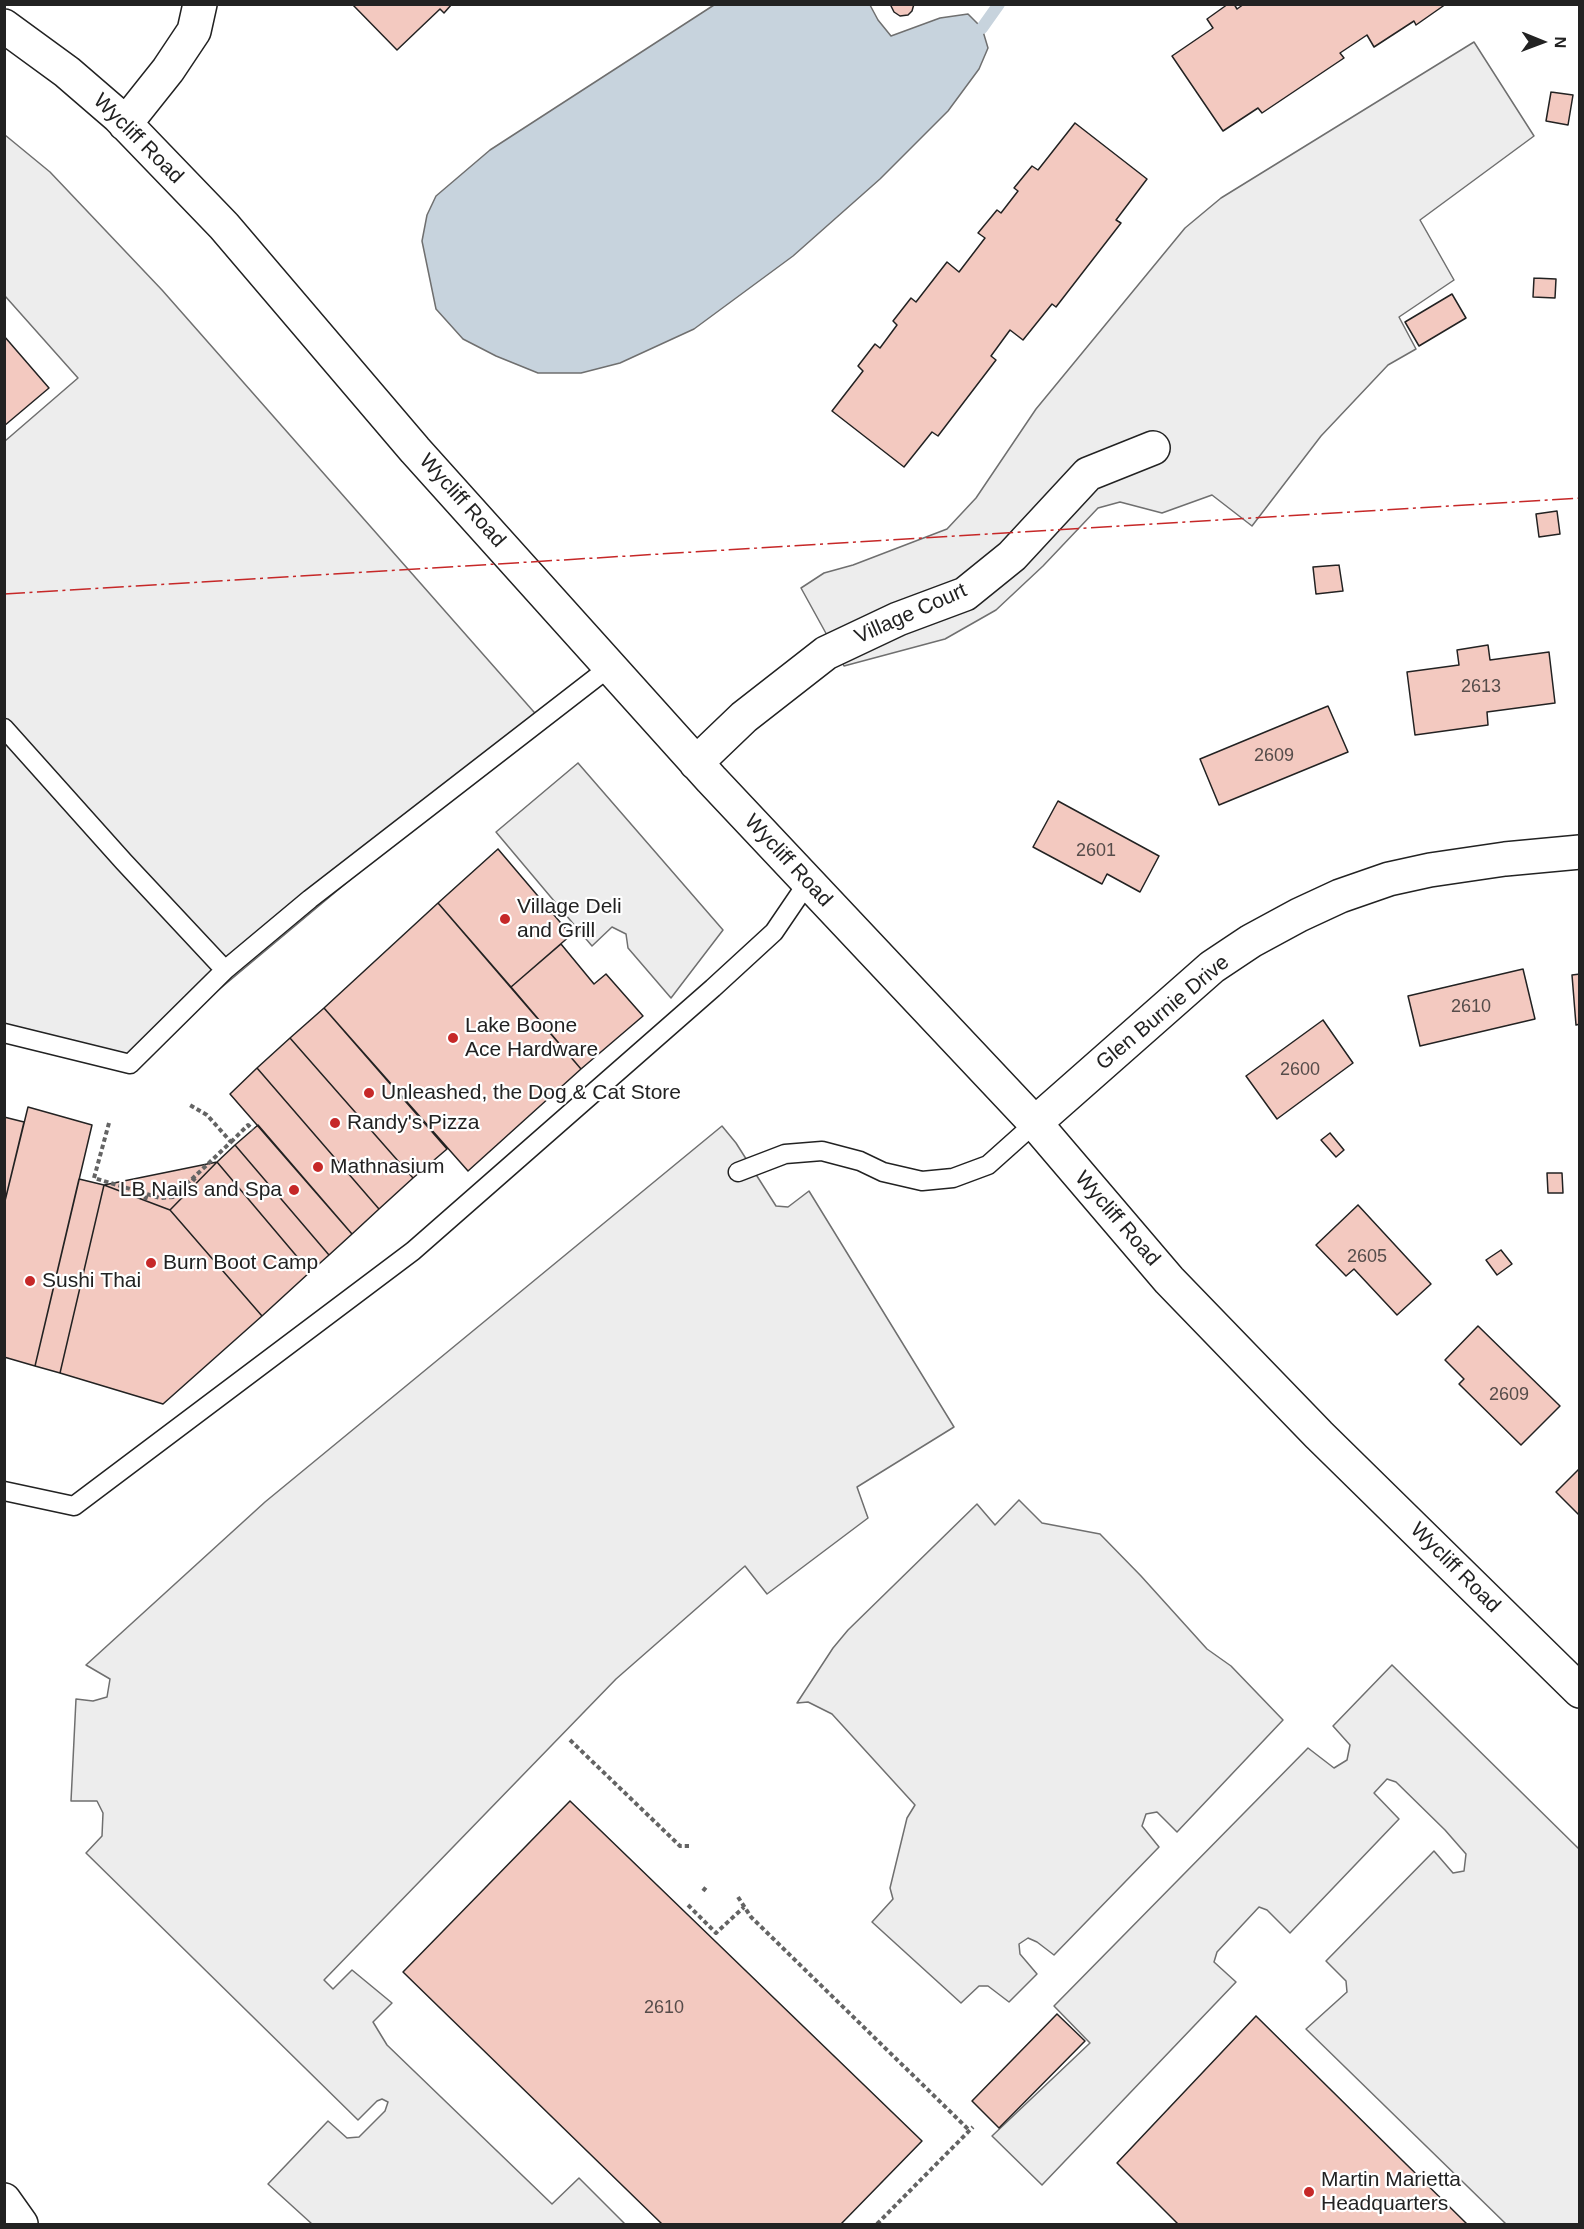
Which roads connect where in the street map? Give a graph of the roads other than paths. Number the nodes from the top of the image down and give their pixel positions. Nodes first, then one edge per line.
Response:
1 (200, 4) edge
2 (4, 26) edge
3 (125, 124) junction
4 (1153, 448) dead end
5 (611, 666) junction
6 (4, 728) edge
7 (696, 763) junction
8 (1580, 852) edge
9 (808, 882) junction
10 (225, 970) junction
11 (4, 1033) edge
12 (1035, 1123) junction
13 (738, 1172) dead end
14 (4, 1491) edge
15 (1580, 1691) edge
16 (4, 2200) edge
17 (21, 2224) edge

1 - 3 main road
2 - 3 main road, Wycliff Road
3 - 5 main road, Wycliff Road
4 - 7 main road, Village Court
5 - 7 main road, Wycliff Road
5 - 10 lane
6 - 10 lane
7 - 9 main road, Wycliff Road
8 - 12 main road, Glen Burnie Drive
9 - 12 main road, Wycliff Road
9 - 14 lane
10 - 11 lane
12 - 13 lane
12 - 15 main road, Wycliff Road
16 - 17 main road

